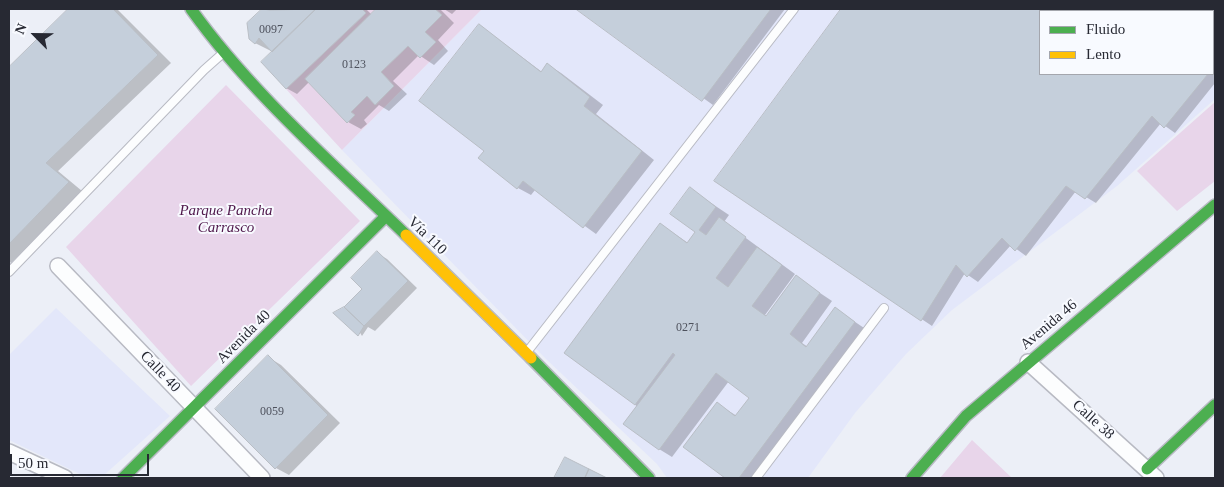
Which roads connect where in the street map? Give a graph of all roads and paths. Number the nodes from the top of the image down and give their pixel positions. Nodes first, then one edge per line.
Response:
1 (191, 9) edge
2 (794, 9) edge
3 (224, 53) junction
4 (1215, 205) edge
5 (385, 217) junction
6 (58, 266) dead end
7 (9, 272) edge
8 (884, 308) dead end
9 (526, 353) junction
10 (1028, 362) junction
11 (1215, 404) edge
12 (194, 408) junction
13 (9, 452) edge
14 (1152, 474) edge
15 (65, 478) edge
16 (123, 478) edge
17 (262, 478) edge
18 (649, 478) edge
19 (756, 478) edge
20 (912, 478) edge

1 - 3 street, Vía 110
2 - 9 lane
3 - 5 street, Vía 110
3 - 7 lane
4 - 10 street, Avenida 46
5 - 9 street, Vía 110
5 - 12 street, Avenida 40
6 - 12 street, Calle 40
8 - 19 lane
9 - 18 street, Vía 110
10 - 14 street, Calle 38
10 - 20 street, Avenida 46
11 - 14 street
12 - 16 street, Avenida 40
12 - 17 street, Calle 40
13 - 15 street

